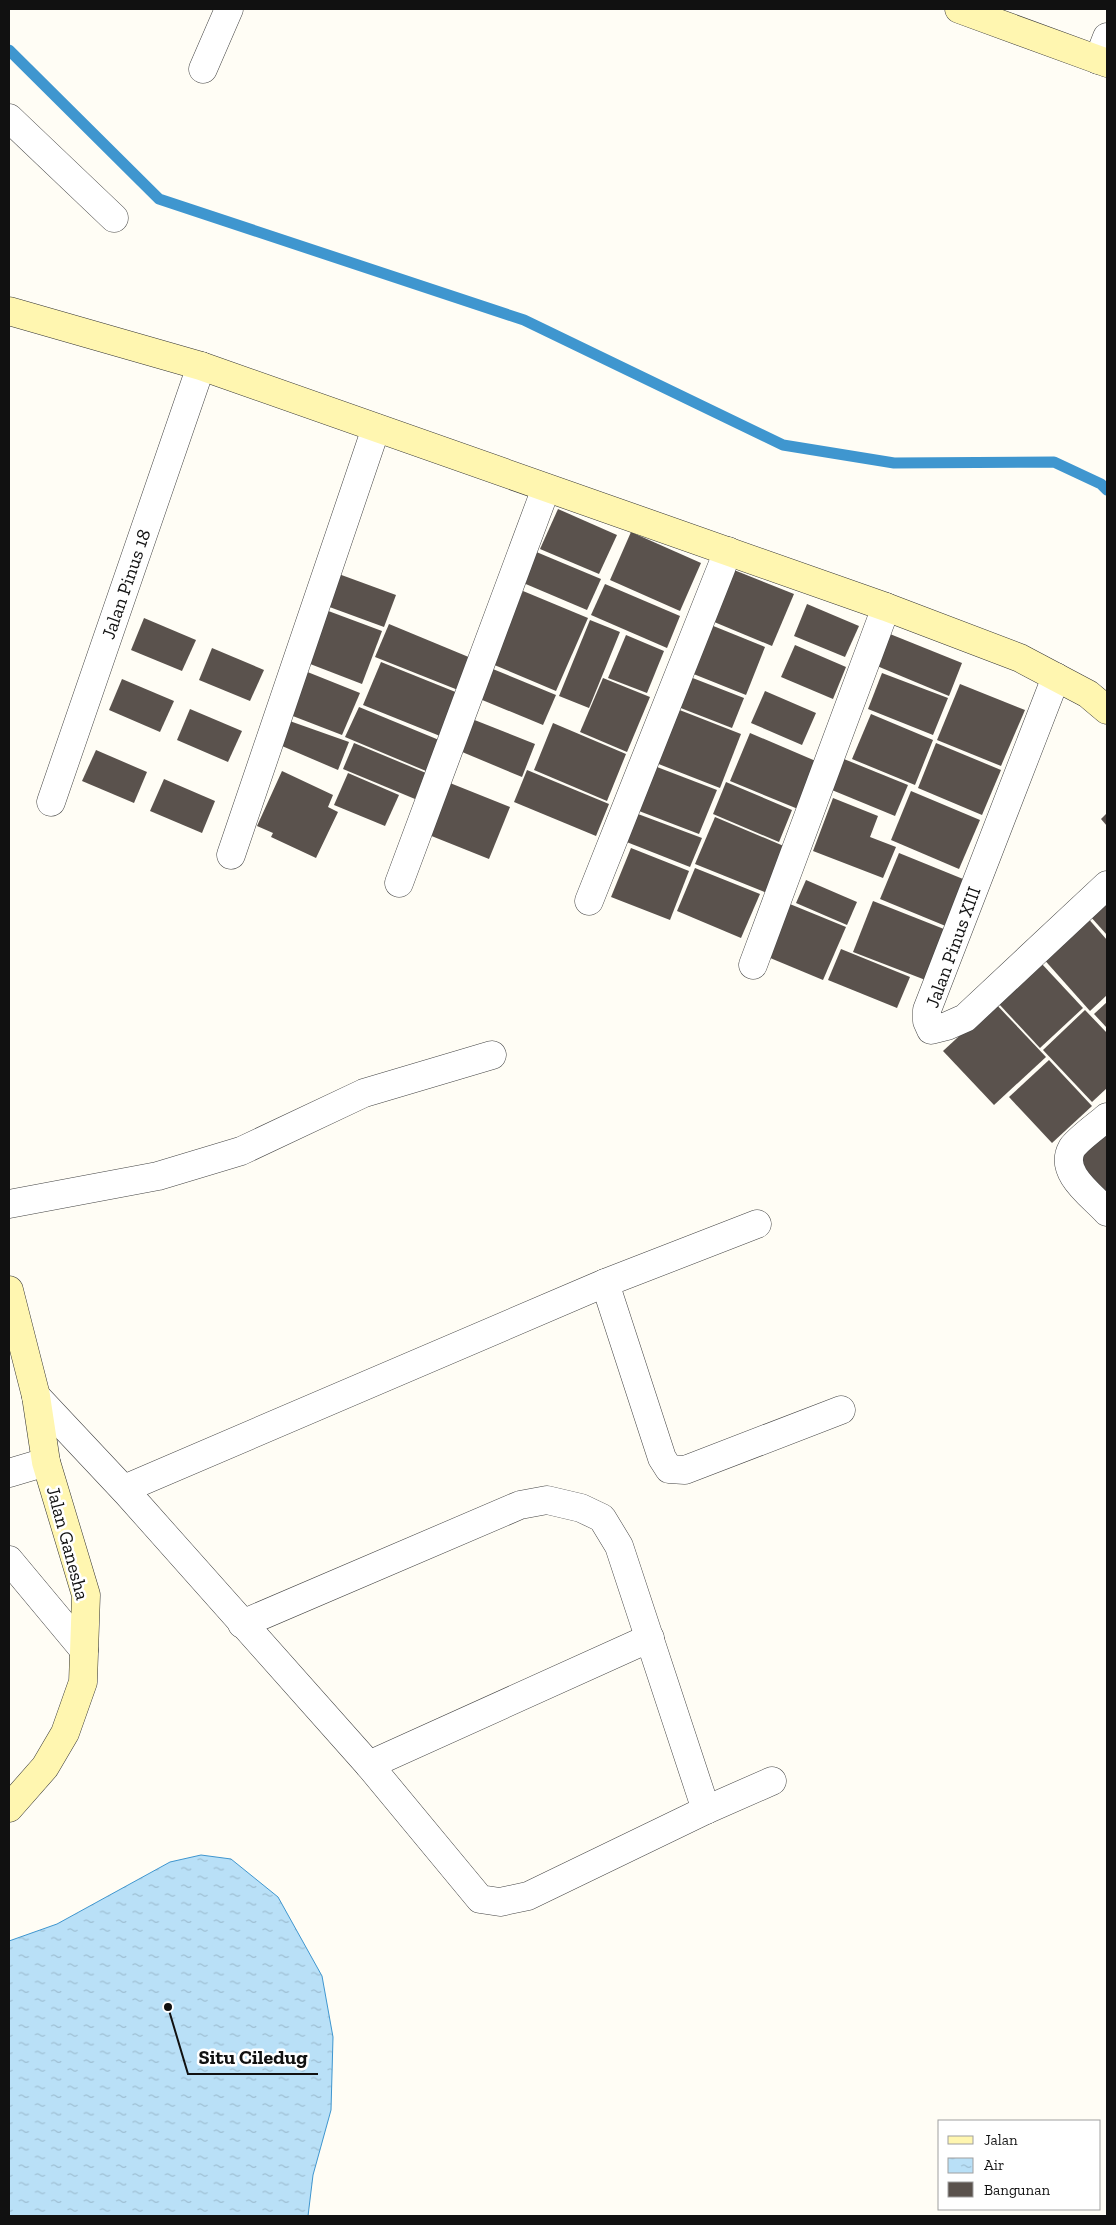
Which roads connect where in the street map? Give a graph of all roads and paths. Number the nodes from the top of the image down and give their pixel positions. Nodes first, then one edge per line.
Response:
1 (229, 9) edge
2 (959, 9) edge
3 (1104, 53) edge
4 (203, 69) dead end
5 (9, 118) edge
6 (114, 218) dead end
7 (9, 311) edge
8 (201, 366) junction
9 (376, 428) junction
10 (546, 488) junction
11 (728, 552) junction
12 (886, 607) junction
13 (1056, 677) junction
14 (1107, 710) edge
15 (51, 802) dead end
16 (231, 855) dead end
17 (400, 883) dead end
18 (1107, 885) edge
19 (589, 901) dead end
20 (753, 965) dead end
21 (492, 1055) dead end
22 (1107, 1117) edge
23 (9, 1204) edge
24 (1107, 1212) edge
25 (756, 1224) dead end
26 (605, 1283) junction
27 (9, 1290) edge
28 (36, 1396) junction
29 (841, 1410) dead end
30 (46, 1462) junction
31 (9, 1472) edge
32 (124, 1489) junction
33 (9, 1560) edge
34 (242, 1624) junction
35 (650, 1638) junction
36 (84, 1650) junction
37 (369, 1765) junction
38 (772, 1781) dead end
39 (9, 1808) edge
40 (706, 1810) junction

1 - 4 street
2 - 3 street
5 - 6 street
7 - 8 street
8 - 9 street
8 - 15 street, Jalan Pinus 18
9 - 10 street
9 - 16 street
10 - 11 street
10 - 17 street
11 - 12 street
11 - 19 street
12 - 13 street
12 - 20 street
13 - 14 street
13 - 18 street, Jalan Pinus XIII
21 - 23 street
22 - 24 street
25 - 26 street
26 - 29 street
26 - 32 street
27 - 28 street, Jalan Ganesha
28 - 30 street, Jalan Ganesha
28 - 32 street
30 - 31 street
30 - 36 street, Jalan Ganesha
32 - 34 street
33 - 36 street
34 - 35 street
34 - 37 street
35 - 37 street
35 - 40 street
36 - 39 street, Jalan Ganesha
37 - 40 street
38 - 40 street

